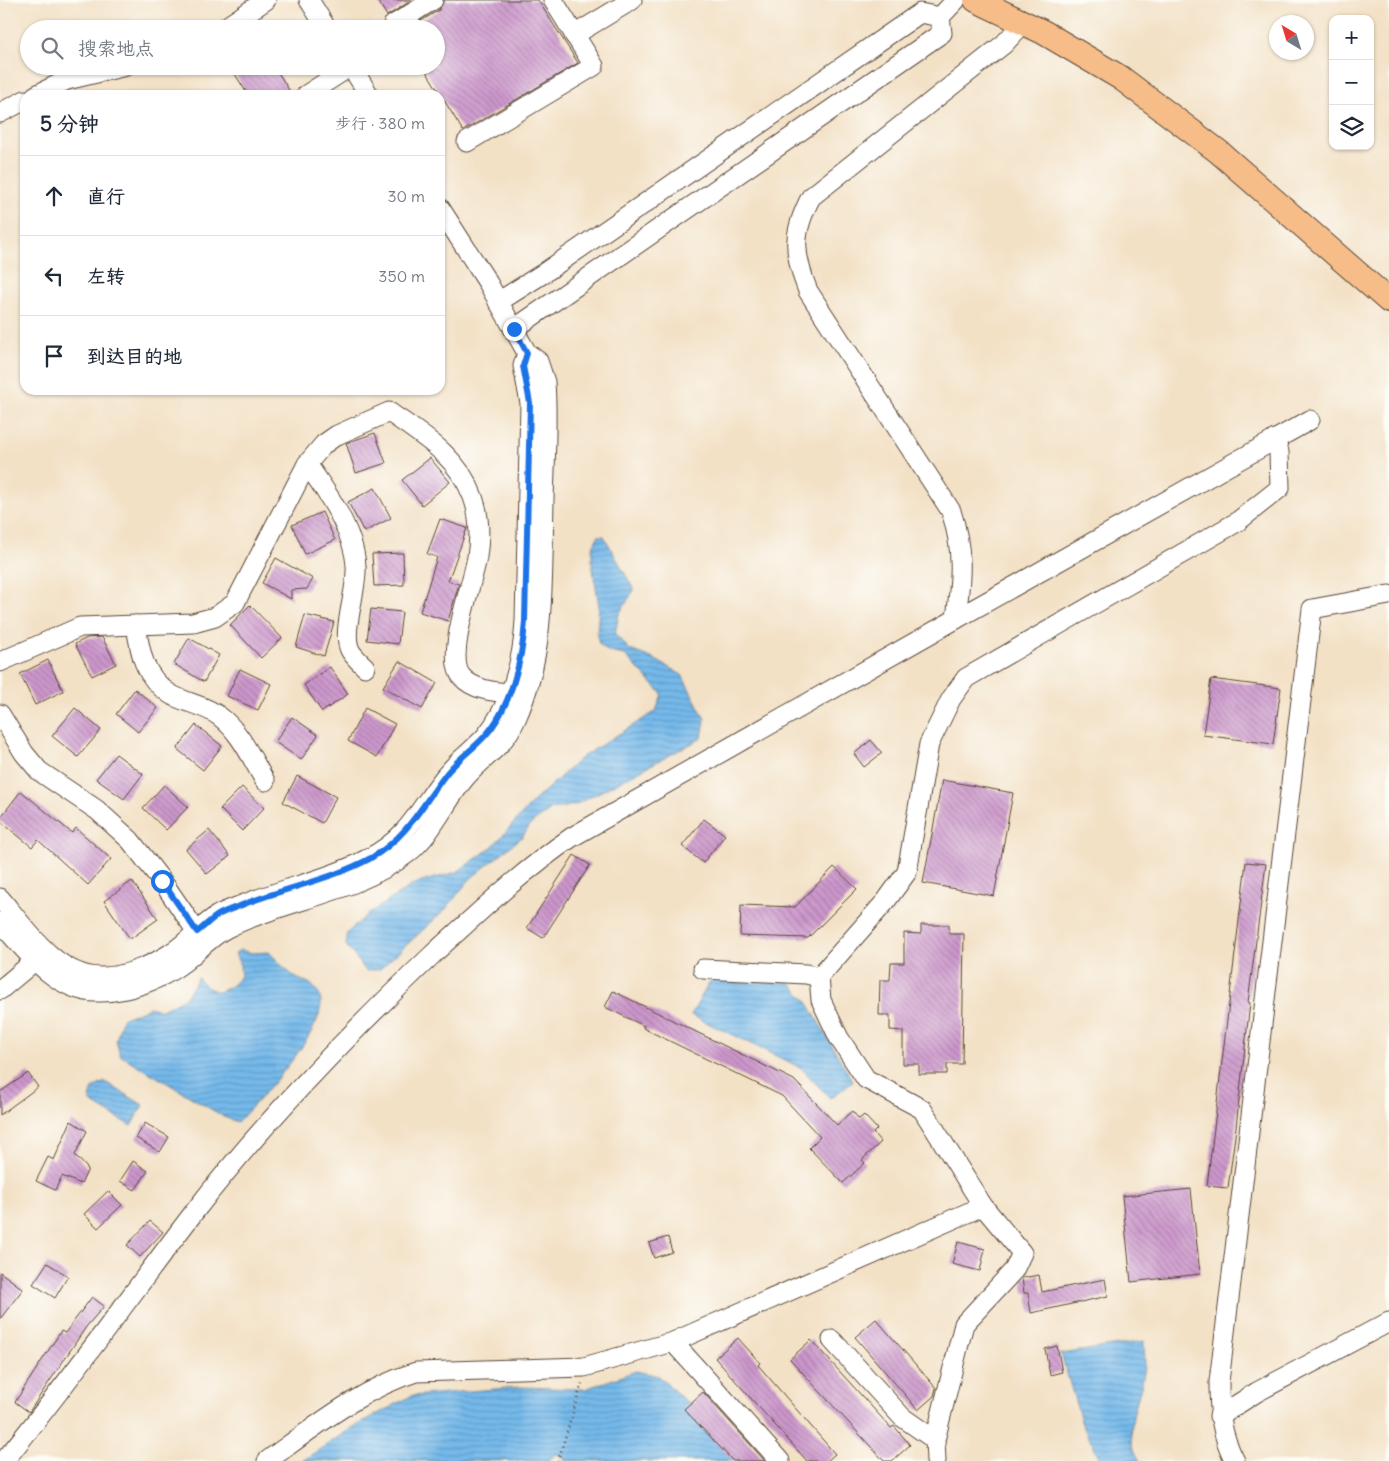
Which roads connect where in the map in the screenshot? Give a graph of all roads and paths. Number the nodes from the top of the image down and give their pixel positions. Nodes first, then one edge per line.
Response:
1 (266, 0) edge
2 (309, 0) edge
3 (433, 0) edge
4 (553, 0) edge
5 (632, 0) edge
6 (956, 0) edge
7 (976, 0) edge
8 (940, 17) junction
9 (236, 20) edge
10 (321, 20) edge
11 (401, 20) edge
12 (1024, 22) junction
13 (574, 35) junction
14 (88, 75) edge
15 (337, 75) edge
16 (357, 75) edge
17 (46, 90) edge
18 (314, 90) edge
19 (366, 90) edge
20 (20, 103) edge
21 (0, 113) edge
22 (467, 142) dead end
23 (445, 216) edge
24 (544, 274) junction
25 (561, 298) junction
26 (1389, 301) edge
27 (498, 302) junction
28 (514, 329) junction
29 (1310, 420) dead end
30 (1275, 440) junction
31 (307, 464) junction
32 (1389, 594) edge
33 (956, 619) junction
34 (136, 625) junction
35 (0, 662) edge
36 (365, 667) dead end
37 (517, 694) junction
38 (3, 727) edge
39 (265, 780) dead end
40 (0, 898) edge
41 (0, 922) edge
42 (201, 938) junction
43 (42, 955) junction
44 (703, 969) dead end
45 (819, 977) junction
46 (0, 990) edge
47 (983, 1206) junction
48 (1389, 1322) edge
49 (832, 1340) dead end
50 (673, 1342) junction
51 (582, 1384) dead end
52 (1219, 1416) junction
53 (935, 1440) junction
54 (4, 1461) edge
55 (267, 1461) edge
56 (558, 1461) edge
57 (780, 1461) edge
58 (936, 1461) edge
59 (1235, 1461) edge

1 - 9 street
2 - 10 street
3 - 11 street
4 - 13 street
5 - 13 street
6 - 8 street
7 - 12 main road
8 - 24 street
8 - 25 street
12 - 26 main road
12 - 33 street
13 - 22 street
14 - 17 street
15 - 18 street
16 - 19 street
20 - 21 street
23 - 27 street
24 - 25 street
24 - 27 street
25 - 28 street
27 - 28 street
28 - 37 street
29 - 30 street
30 - 33 street
30 - 45 street
31 - 34 street
31 - 36 street
31 - 37 street
32 - 52 street
33 - 54 street
34 - 35 street
34 - 39 street
37 - 42 street
38 - 42 street
40 - 43 street
41 - 43 street
42 - 43 street
43 - 46 street
44 - 45 street
45 - 47 street
47 - 50 street
47 - 53 street
48 - 52 street
49 - 53 street
50 - 55 street
50 - 57 street
51 - 56 path
52 - 59 street
53 - 58 street

